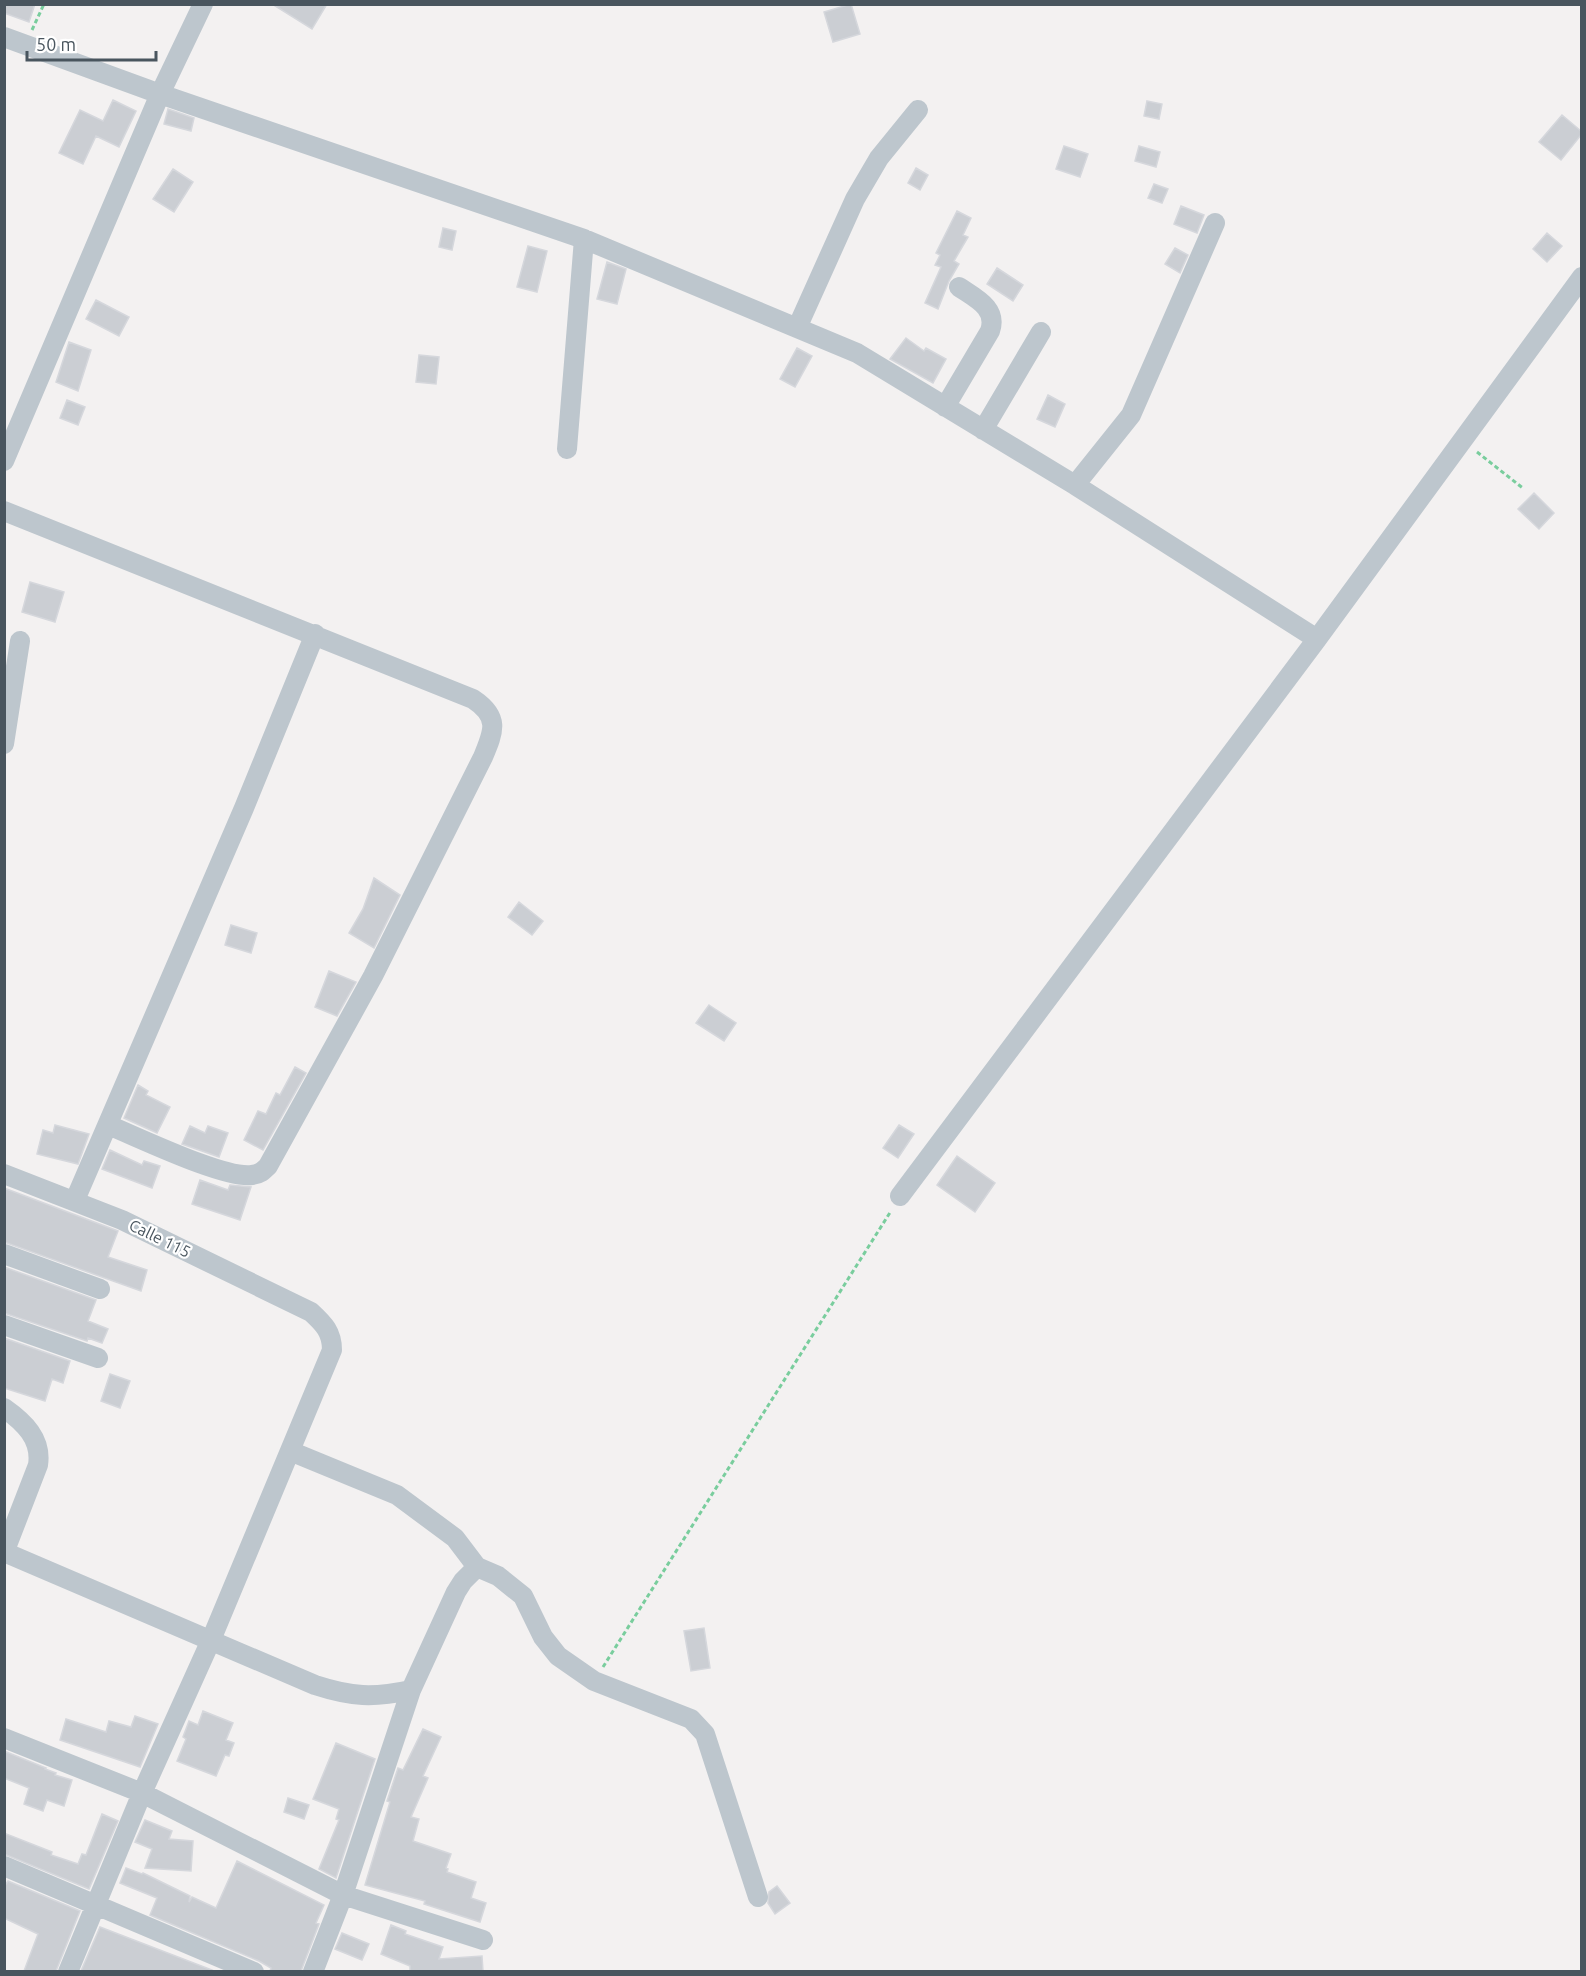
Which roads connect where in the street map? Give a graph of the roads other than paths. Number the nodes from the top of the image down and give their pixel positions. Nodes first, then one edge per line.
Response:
1 (203, 4) edge
2 (4, 37) edge
3 (160, 94) junction
4 (918, 110) dead end
5 (1215, 223) dead end
6 (584, 239) junction
7 (1581, 277) edge
8 (959, 287) dead end
9 (797, 328) junction
10 (1041, 332) dead end
11 (945, 407) junction
12 (983, 430) junction
13 (567, 449) dead end
14 (4, 461) edge
15 (1076, 485) junction
16 (4, 511) edge
17 (315, 634) junction
18 (1317, 639) junction
19 (21, 641) dead end
20 (4, 744) edge
21 (108, 1125) junction
22 (4, 1174) edge
23 (900, 1196) road end
24 (75, 1200) junction
25 (4, 1254) edge
26 (100, 1289) dead end
27 (4, 1326) edge
28 (98, 1358) dead end
29 (4, 1408) edge
30 (290, 1451) junction
31 (4, 1552) edge
32 (477, 1567) junction
33 (211, 1640) junction
34 (411, 1690) junction
35 (4, 1738) edge
36 (142, 1793) junction
37 (4, 1866) edge
38 (343, 1895) junction
39 (759, 1897) dead end
40 (97, 1905) junction
41 (483, 1940) dead end
42 (68, 1971) edge
43 (254, 1971) edge
44 (314, 1971) edge

1 - 3 street
2 - 3 street
3 - 6 street
3 - 14 street
4 - 9 street
5 - 15 street
6 - 9 street
6 - 13 street
7 - 18 street
8 - 11 street
9 - 11 street
10 - 12 street
11 - 12 street
12 - 15 street
15 - 18 street
16 - 17 street
17 - 21 street
17 - 21 street
18 - 23 street
19 - 20 street
21 - 24 street
22 - 24 street, Calle 115
24 - 30 street, Calle 115
25 - 26 street
27 - 28 street
29 - 31 street
30 - 32 street
30 - 33 street
31 - 33 street
32 - 34 street
32 - 39 street
33 - 34 street
33 - 36 street
34 - 38 street
35 - 36 street
36 - 38 street
36 - 40 street
37 - 40 street
38 - 41 street
38 - 44 street
40 - 42 street
40 - 43 street

